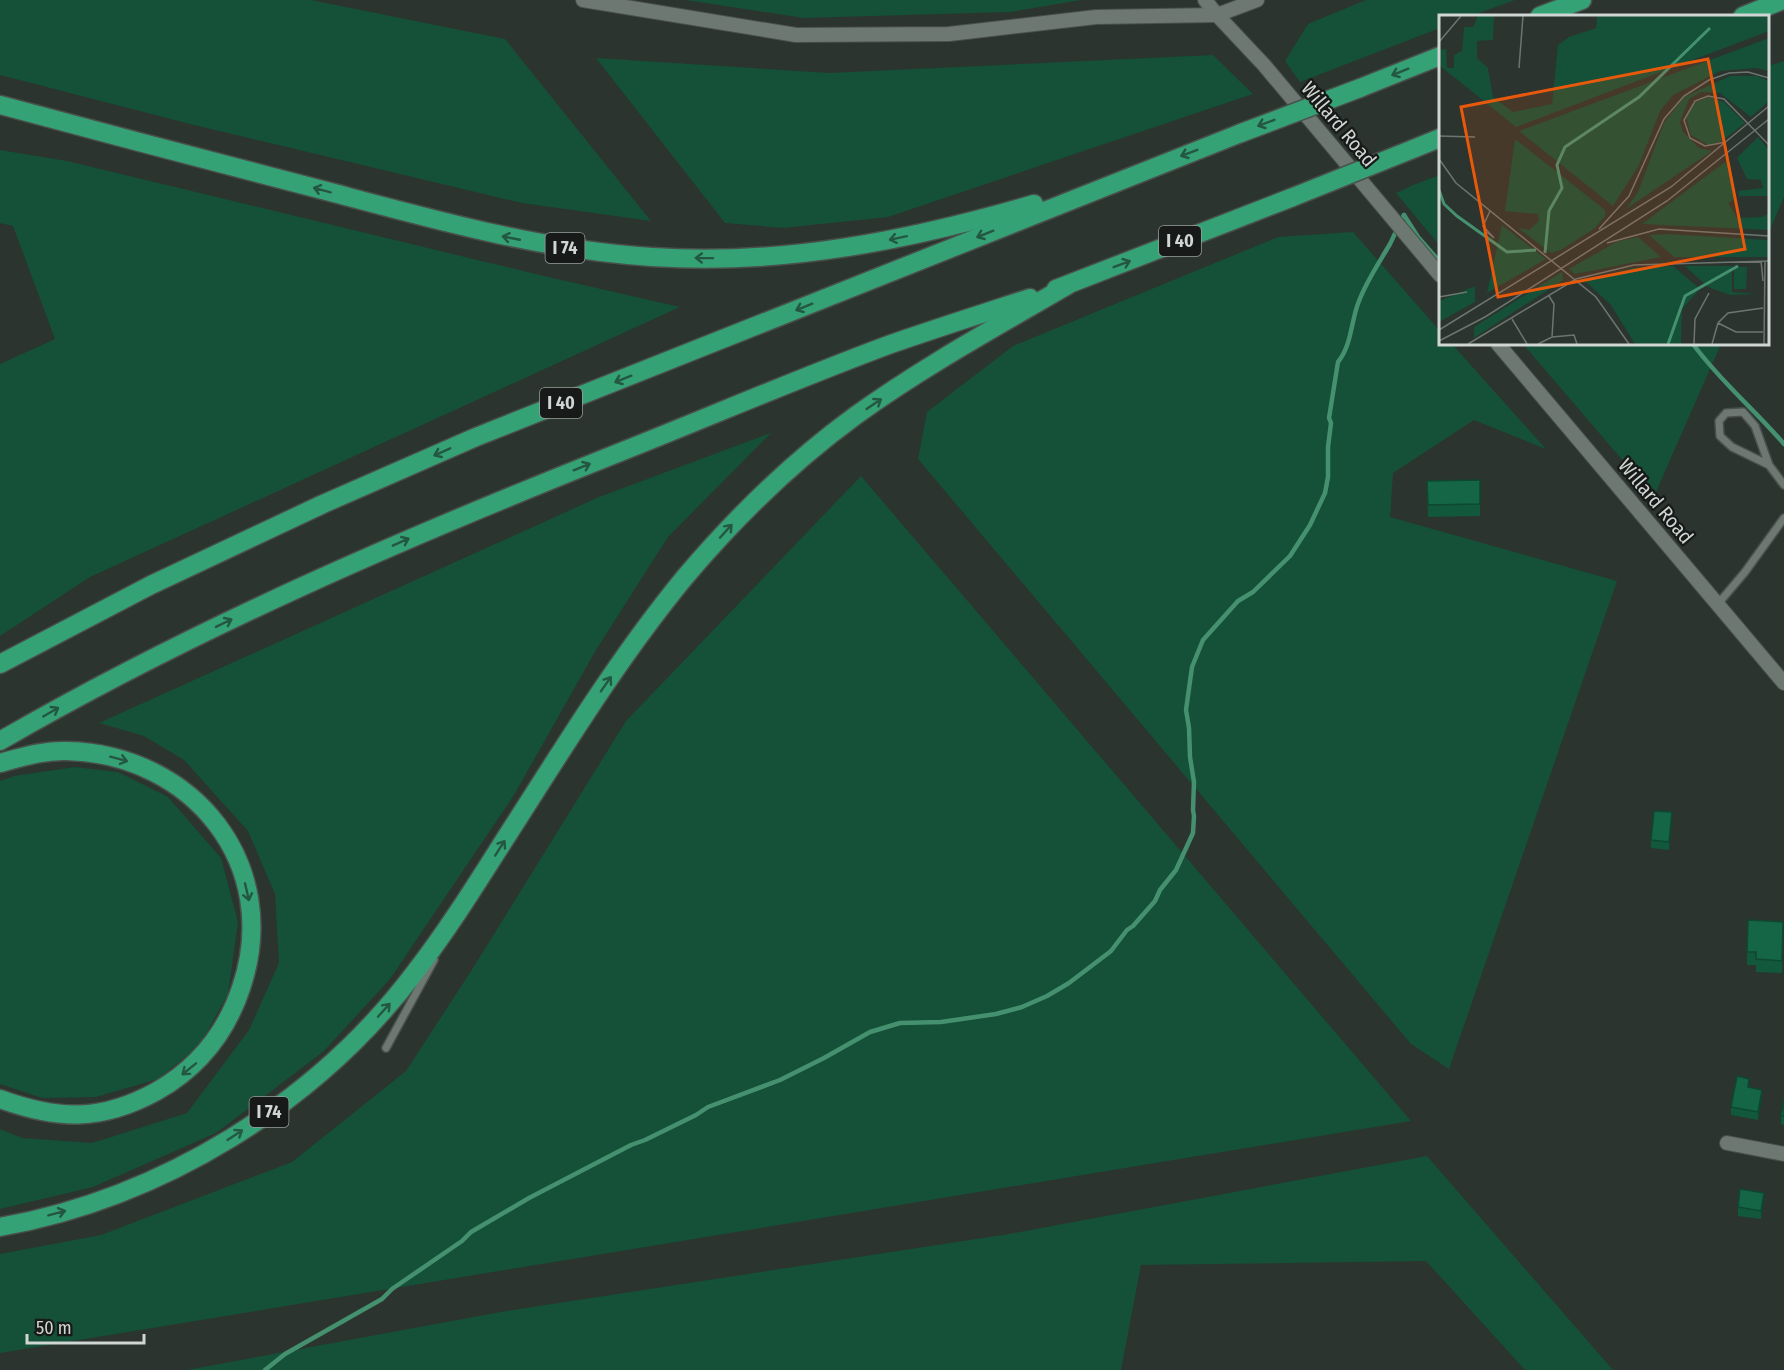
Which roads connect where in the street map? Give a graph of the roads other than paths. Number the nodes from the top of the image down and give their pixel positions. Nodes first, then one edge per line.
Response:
1 (583, 0) edge
2 (1205, 0) edge
3 (1257, 0) edge
4 (1582, 0) edge
5 (1783, 0) edge
6 (1217, 15) junction
7 (1543, 15) edge
8 (1746, 15) edge
9 (1439, 56) edge
10 (0, 105) edge
11 (1439, 138) edge
12 (1137, 173) junction
13 (1439, 274) edge
14 (1068, 285) junction
15 (1499, 345) edge
16 (1769, 465) junction
17 (1784, 485) edge
18 (1784, 518) edge
19 (1717, 605) junction
20 (0, 664) edge
21 (1784, 683) edge
22 (0, 741) edge
23 (0, 763) edge
24 (468, 897) junction
25 (386, 1048) dead end
26 (0, 1099) edge
27 (1727, 1143) dead end
28 (1784, 1154) edge
29 (0, 1227) edge

1 - 6 street
2 - 6 street, Willard Road
3 - 6 street
4 - 7 highway
5 - 8 highway
6 - 13 street, Willard Road
9 -> 12 highway, I 40, bridge
12 -> 10 highway, I 74
14 -> 11 highway, I 40, bridge
12 -> 20 highway, I 40
22 -> 14 highway, I 40
24 -> 14 highway, I 74
15 - 19 street, Willard Road
16 - 16 lane
16 - 17 lane
18 - 19 lane
19 - 21 street, Willard Road
23 -> 26 highway
24 - 25 lane
29 -> 24 highway, I 74
27 - 28 street

